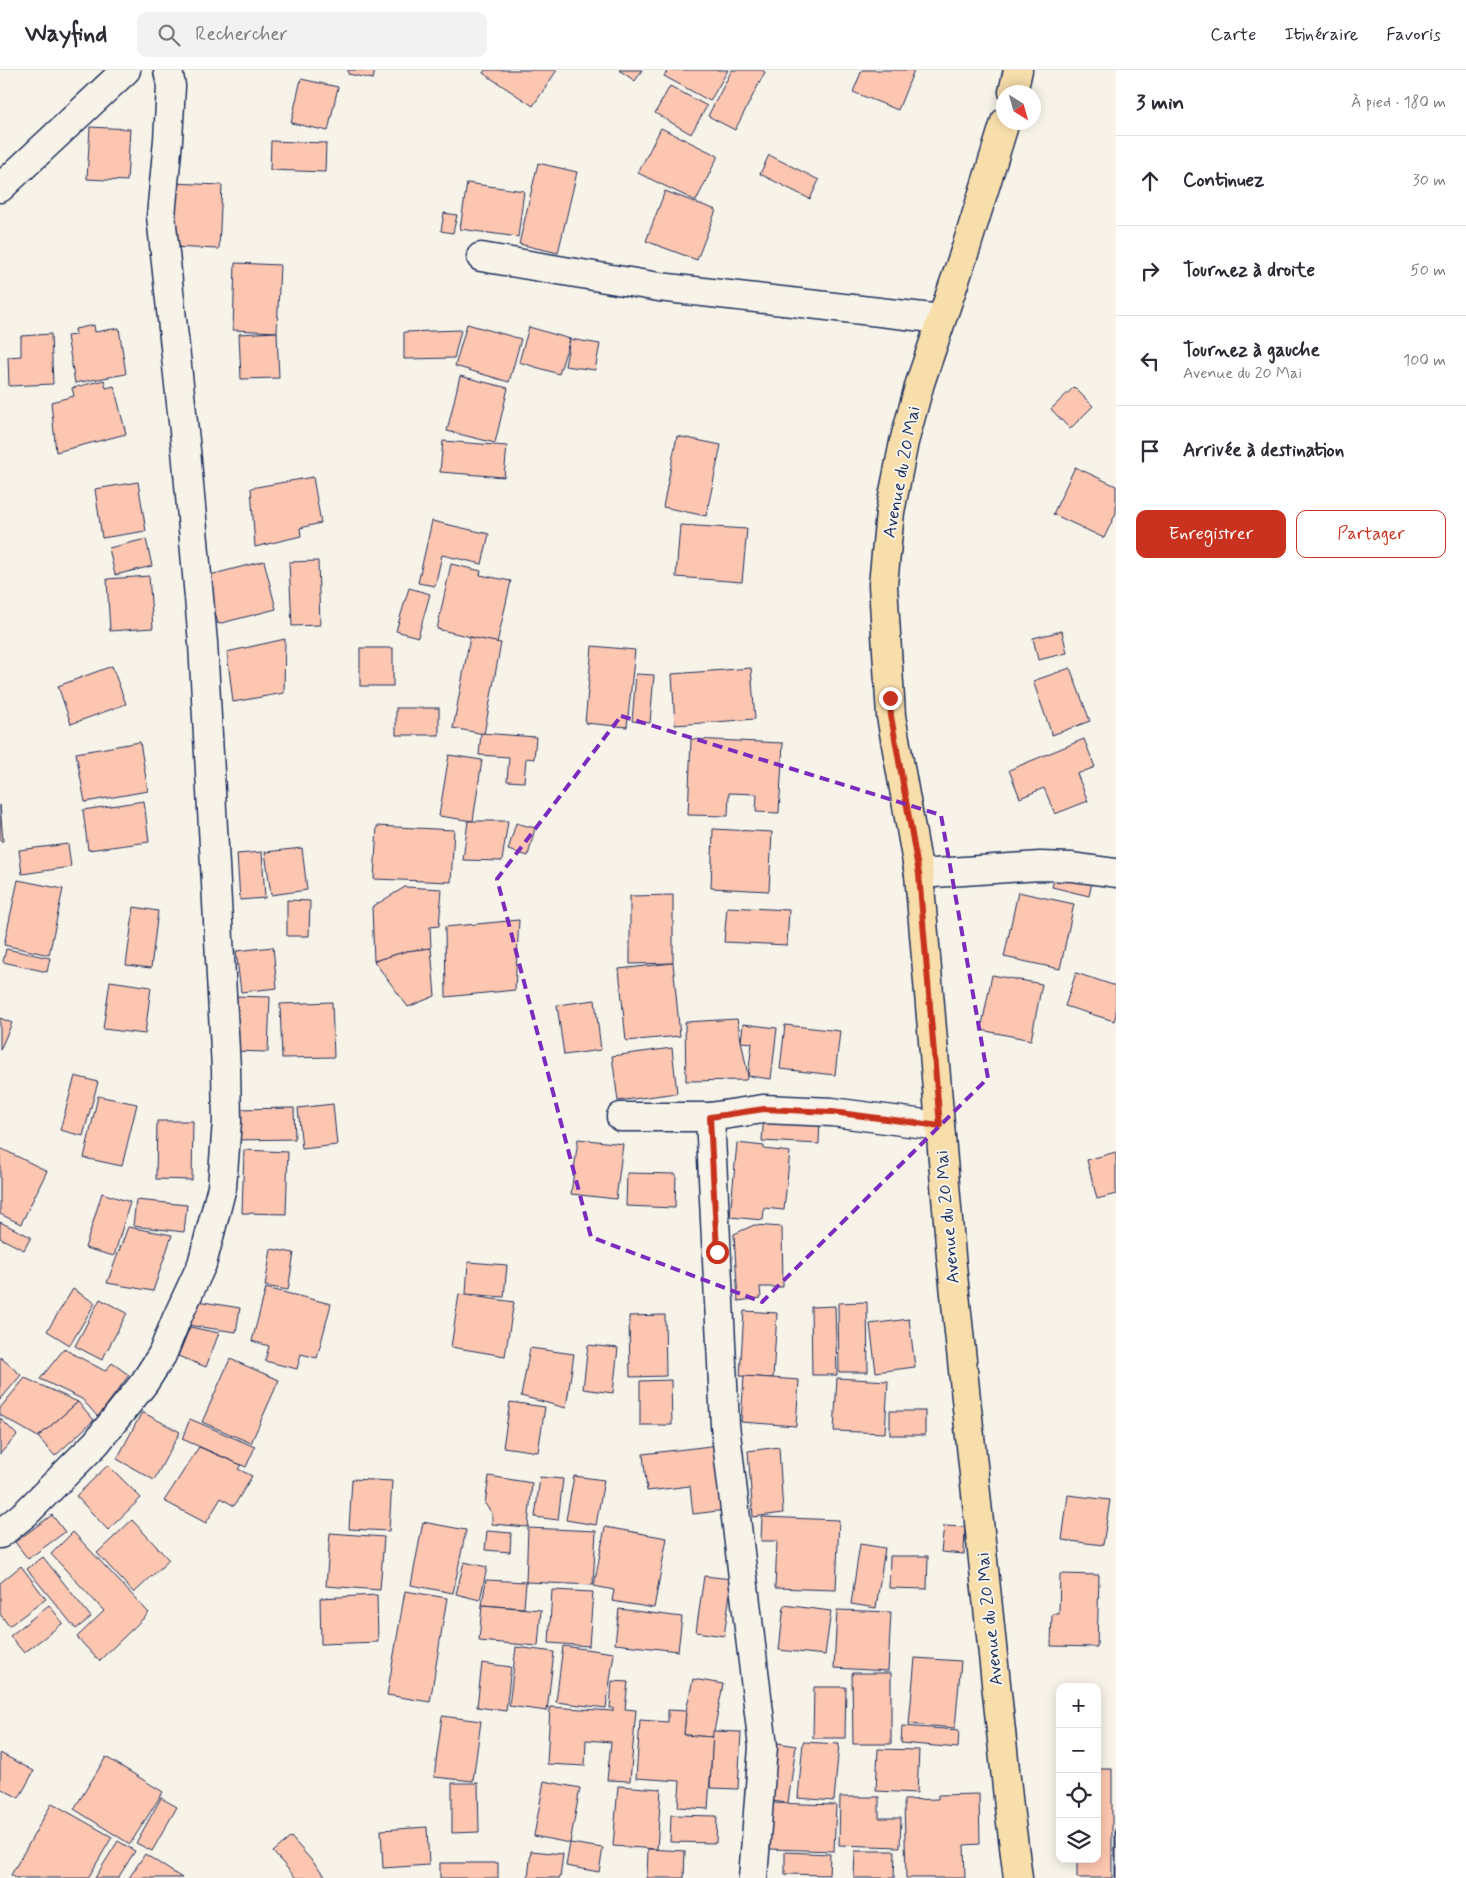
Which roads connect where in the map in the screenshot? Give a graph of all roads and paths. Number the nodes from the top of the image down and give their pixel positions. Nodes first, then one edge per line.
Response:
1 (126, 70) edge
2 (168, 70) edge
3 (1018, 70) edge
4 (1015, 85) edge
5 (1003, 130) edge
6 (0, 188) edge
7 (481, 257) dead end
8 (941, 319) junction
9 (1116, 873) edge
10 (919, 874) junction
11 (621, 1117) dead end
12 (710, 1117) junction
13 (940, 1126) junction
14 (0, 1534) edge
15 (754, 1878) edge
16 (1018, 1878) edge

1 - 6 street
2 - 14 street
3 - 4 main road
5 - 8 main road, Avenue du 20 Mai
7 - 8 street
8 - 10 main road, Avenue du 20 Mai
9 - 10 street
10 - 13 main road, Avenue du 20 Mai
11 - 12 street
12 - 13 street
12 - 15 street
13 - 16 main road, Avenue du 20 Mai

